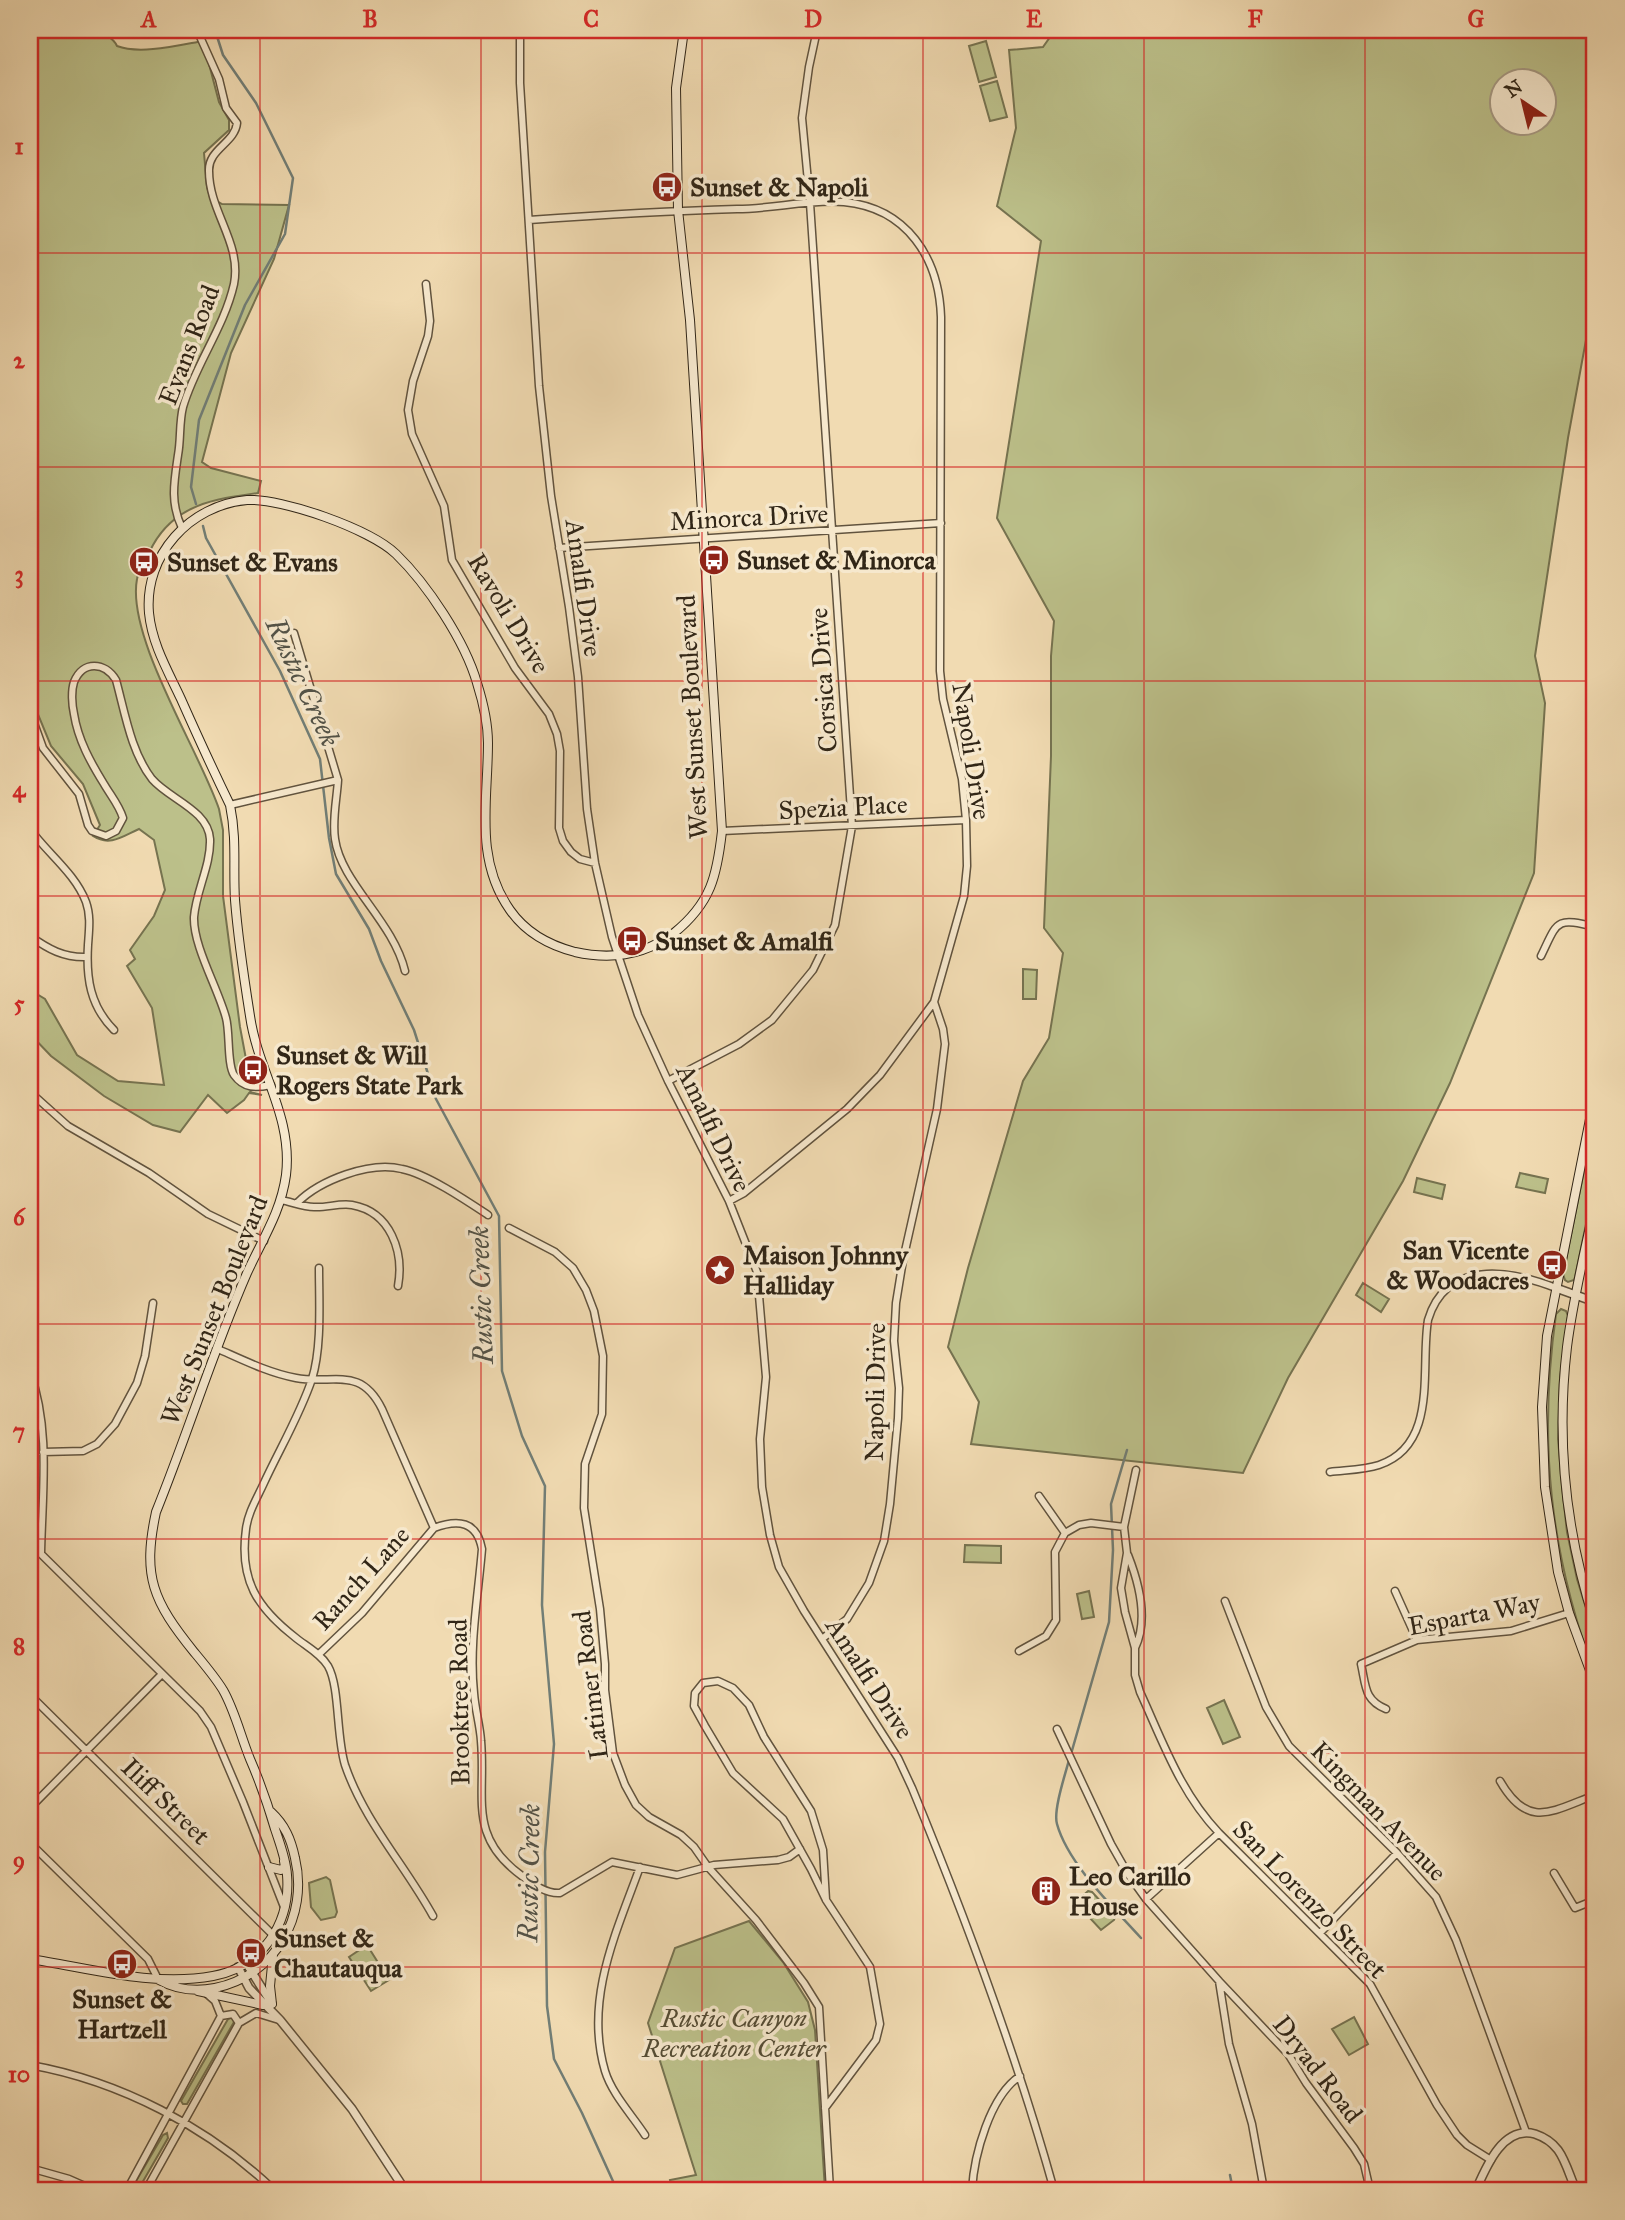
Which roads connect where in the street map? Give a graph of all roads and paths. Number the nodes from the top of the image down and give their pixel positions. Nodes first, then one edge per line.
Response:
1 (197, 30) edge
2 (684, 30) edge
3 (817, 30) edge
4 (520, 31) edge
5 (810, 203) junction
6 (678, 210) junction
7 (529, 220) junction
8 (426, 284) dead end
9 (940, 523) junction
10 (182, 528) junction
11 (833, 531) junction
12 (702, 538) junction
13 (559, 548) junction
14 (294, 633) dead end
15 (31, 716) edge
16 (338, 780) junction
17 (230, 805) junction
18 (966, 820) junction
19 (852, 826) junction
20 (30, 828) edge
21 (722, 831) junction
22 (595, 863) junction
23 (1595, 926) edge
24 (30, 936) edge
25 (618, 956) junction
26 (87, 957) junction
27 (1541, 957) dead end
28 (405, 971) dead end
29 (934, 1002) junction
30 (114, 1030) dead end
31 (668, 1081) junction
32 (271, 1085) junction
33 (30, 1092) edge
34 (1595, 1094) edge
35 (281, 1200) junction
36 (729, 1201) junction
37 (297, 1203) junction
38 (1595, 1204) edge
39 (488, 1215) dead end
40 (509, 1228) dead end
41 (264, 1241) junction
42 (319, 1268) dead end
43 (398, 1286) dead end
44 (1556, 1288) junction
45 (1575, 1296) junction
46 (1595, 1302) edge
47 (153, 1303) dead end
48 (218, 1349) junction
49 (30, 1372) edge
50 (312, 1380) junction
51 (33, 1391) edge
52 (43, 1452) junction
53 (1136, 1470) dead end
54 (1330, 1472) dead end
55 (1039, 1496) dead end
56 (1124, 1527) junction
57 (434, 1528) junction
58 (1065, 1533) junction
59 (30, 1543) edge
60 (1127, 1553) junction
61 (41, 1555) junction
62 (1395, 1591) dead end
63 (1225, 1601) dead end
64 (1569, 1613) junction
65 (1595, 1623) edge
66 (822, 1639) junction
67 (1417, 1640) junction
68 (1135, 1648) junction
69 (1019, 1651) dead end
70 (318, 1655) junction
71 (162, 1674) junction
72 (1595, 1684) edge
73 (30, 1695) edge
74 (1386, 1709) dead end
75 (1057, 1729) dead end
76 (86, 1750) junction
77 (1500, 1781) dead end
78 (1595, 1795) edge
79 (30, 1808) edge
80 (271, 1812) junction
81 (1219, 1833) junction
82 (30, 1843) edge
83 (800, 1849) junction
84 (1397, 1853) junction
85 (284, 1855) junction
86 (269, 1867) junction
87 (639, 1867) junction
88 (708, 1867) junction
89 (1554, 1873) dead end
90 (1146, 1899) junction
91 (826, 1900) junction
92 (1595, 1900) edge
93 (284, 1908) junction
94 (433, 1916) dead end
95 (1320, 1933) junction
96 (274, 1936) junction
97 (274, 1955) junction
98 (30, 1959) edge
99 (246, 1963) junction
100 (238, 1968) junction
101 (253, 1972) junction
102 (244, 1978) junction
103 (159, 1979) junction
104 (1219, 1981) junction
105 (195, 1990) junction
106 (207, 1994) junction
107 (268, 2005) junction
108 (221, 2016) junction
109 (280, 2020) junction
110 (239, 2023) junction
111 (30, 2065) edge
112 (1020, 2076) junction
113 (825, 2108) junction
114 (170, 2115) junction
115 (184, 2124) junction
116 (1526, 2132) junction
117 (645, 2135) dead end
118 (1490, 2160) junction
119 (30, 2168) edge
120 (94, 2190) edge
121 (127, 2190) edge
122 (146, 2190) edge
123 (274, 2190) edge
124 (405, 2190) edge
125 (830, 2190) edge
126 (972, 2190) edge
127 (1054, 2190) edge
128 (1264, 2190) edge
129 (1370, 2190) edge
130 (1476, 2190) edge
131 (1576, 2190) edge

1 - 10 street, Evans Road
2 - 6 main road, West Sunset Boulevard
3 - 5 street, Corsica Drive
4 - 7 street, Amalfi Drive
5 - 6 street, Napoli Drive
5 - 9 street, Napoli Drive
5 - 11 street, Corsica Drive
6 - 7 street, Napoli Drive
6 - 12 main road, West Sunset Boulevard
7 - 13 street, Amalfi Drive
8 - 22 street, Ravoli Drive
9 - 11 street, Minorca Drive
9 - 18 street, Napoli Drive
10 - 17 main road, West Sunset Boulevard
10 - 25 main road, West Sunset Boulevard
11 - 12 street, Minorca Drive
11 - 19 street, Corsica Drive
12 - 13 street, Minorca Drive
12 - 21 main road, West Sunset Boulevard
13 - 22 street, Amalfi Drive
14 - 16 street
15 - 32 street
16 - 17 street
16 - 28 street
17 - 32 main road, West Sunset Boulevard
18 - 19 street, Spezia Place
18 - 29 street, Napoli Drive
19 - 21 street, Spezia Place
19 - 31 street, Corsica Drive
20 - 26 street
21 - 25 main road, West Sunset Boulevard
22 - 25 street, Amalfi Drive
23 - 27 street
24 - 26 street
25 - 31 street, Amalfi Drive
26 - 30 street
29 - 36 street
29 - 66 street, Napoli Drive
31 - 36 street, Amalfi Drive
32 - 35 main road, West Sunset Boulevard
33 - 41 street
34 - 44 main road
35 - 37 street
35 - 41 main road, West Sunset Boulevard
36 - 66 street, Amalfi Drive
37 - 39 street
37 - 43 street
38 - 45 main road
40 - 88 street, Latimer Road
41 - 48 main road, West Sunset Boulevard
42 - 50 street
44 - 45 street
44 - 54 street
44 - 64 main road
45 - 46 street
45 - 65 main road
47 - 52 street
48 - 50 street
48 - 80 main road, West Sunset Boulevard
49 - 51 street
50 - 57 street
50 - 70 street
51 - 52 street
52 - 61 street
53 - 56 street, San Lorenzo Street
55 - 58 street
56 - 58 street
56 - 60 street, San Lorenzo Street
57 - 70 street, Ranch Lane
57 - 87 street, Brooktree Road
58 - 69 street
59 - 61 street
60 - 68 street, San Lorenzo Street
60 - 68 street, San Lorenzo Street
61 - 71 street
62 - 67 street
63 - 84 street, Kingman Avenue
64 - 67 street, Esparta Way
64 - 72 main road
66 - 112 street, Amalfi Drive
67 - 74 street, Esparta Way
68 - 81 street, San Lorenzo Street
70 - 94 street
71 - 76 street
71 - 86 street
73 - 76 street, Iliff Street
75 - 90 street, Dryad Road
76 - 79 street
76 - 96 street, Iliff Street
77 - 78 street
80 - 85 main road, West Sunset Boulevard
80 - 97 main road, West Sunset Boulevard
81 - 90 street
81 - 95 street, San Lorenzo Street
82 - 103 street
83 - 88 street, Brooktree Road
83 - 91 street
83 - 91 street
84 - 95 street
84 - 116 street, Kingman Avenue
85 - 86 main road
85 - 93 main road, West Sunset Boulevard
86 - 93 street
87 - 88 street, Brooktree Road
87 - 117 street
88 - 113 street, Latimer Road
89 - 92 street
90 - 104 street, Dryad Road
91 - 113 street
93 - 96 main road, West Sunset Boulevard
95 - 118 street, San Lorenzo Street
96 - 99 main road, West Sunset Boulevard
97 - 101 main road, West Sunset Boulevard
97 - 107 main road
98 - 103 main road, West Sunset Boulevard
99 - 100 main road, West Sunset Boulevard
99 - 101 street
100 - 102 street
100 - 103 main road, West Sunset Boulevard
101 - 102 main road, West Sunset Boulevard
101 - 107 street
102 - 105 main road, West Sunset Boulevard
102 - 107 street
103 - 105 main road, West Sunset Boulevard
104 - 128 street
104 - 129 street, Dryad Road
105 - 106 main road
106 - 107 main road
106 - 108 street
107 - 109 street
108 - 110 street
108 - 114 street
109 - 110 street
109 - 124 street
110 - 115 street
111 - 114 street
112 - 126 street
112 - 127 street, Amalfi Drive
113 - 125 street, Latimer Road
114 - 115 street
114 - 121 street
115 - 122 street
115 - 123 street
116 - 118 street
116 - 131 street
118 - 130 street
119 - 120 street

